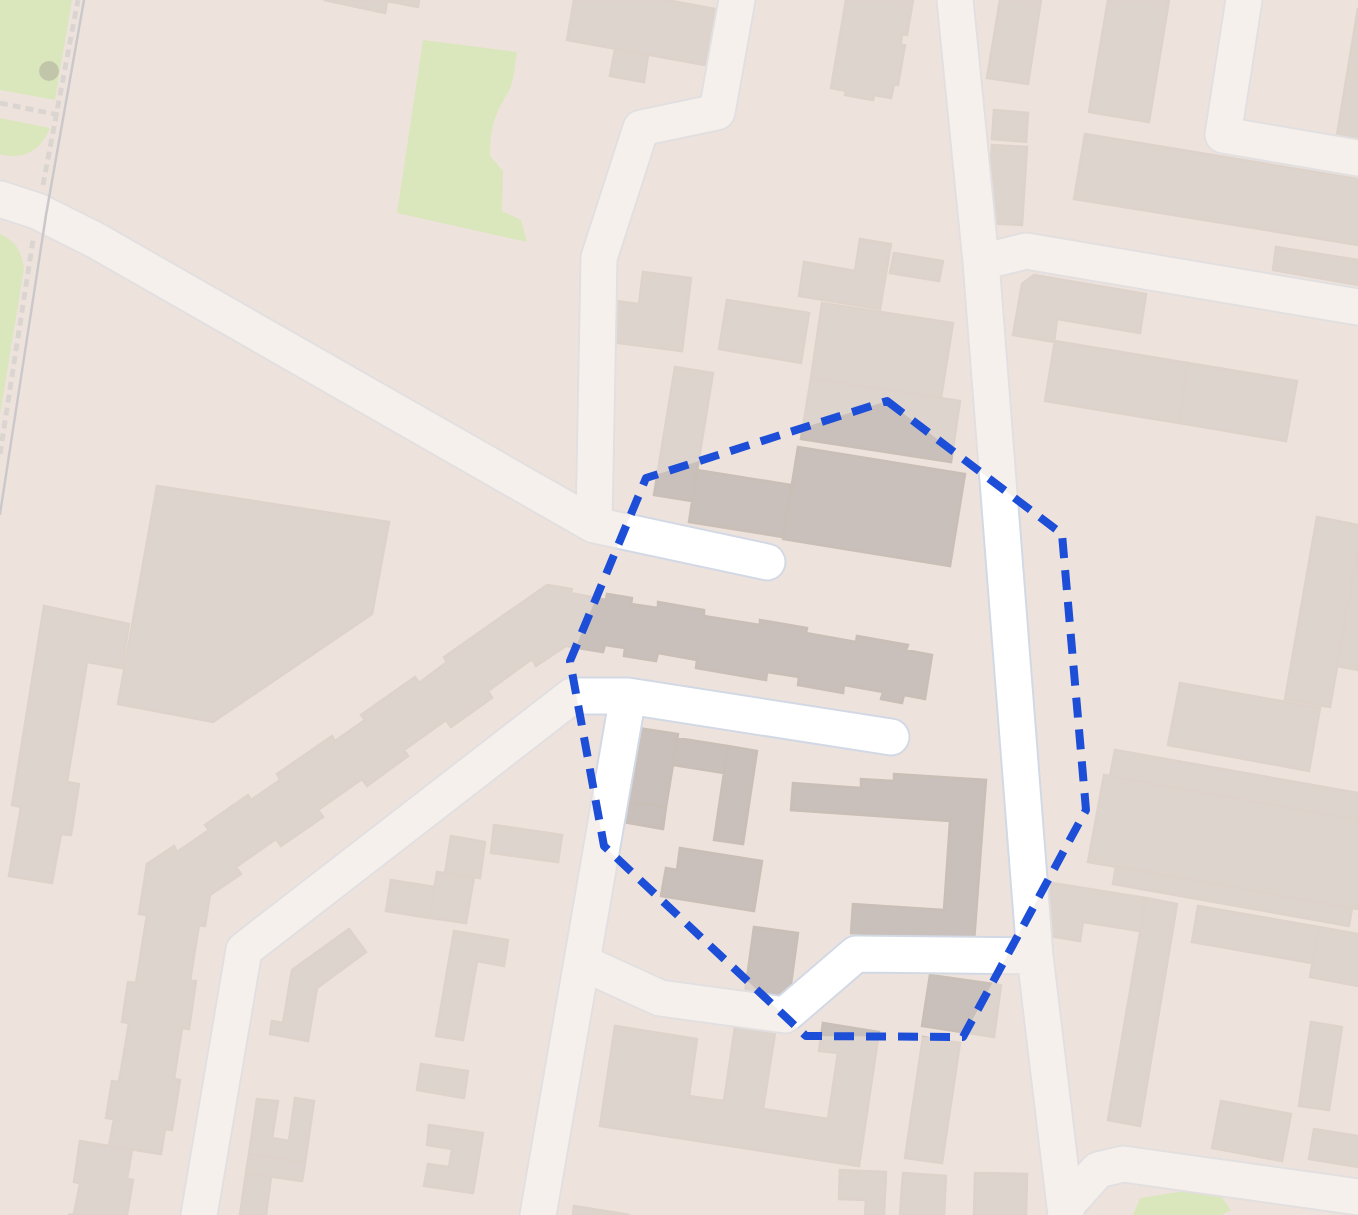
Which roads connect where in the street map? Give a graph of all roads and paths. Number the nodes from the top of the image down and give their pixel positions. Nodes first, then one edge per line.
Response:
1 (736, 0) edge
2 (955, 0) edge
3 (1244, 0) edge
4 (0, 103) edge
5 (58, 114) dead end
6 (1358, 158) edge
7 (0, 199) edge
8 (981, 262) junction
9 (1358, 307) edge
10 (594, 525) junction
11 (767, 562) dead end
12 (628, 696) junction
13 (892, 737) dead end
14 (1034, 956) junction
15 (583, 959) junction
16 (1358, 1197) edge
17 (1065, 1211) edge
18 (199, 1215) edge
19 (538, 1215) edge

1 - 10 street
2 - 8 street
3 - 6 street
4 - 5 path
7 - 10 street
8 - 9 street
8 - 14 street
10 - 11 street
12 - 13 street
12 - 15 street
12 - 18 street
14 - 15 street
14 - 17 street
15 - 19 street
16 - 17 street

